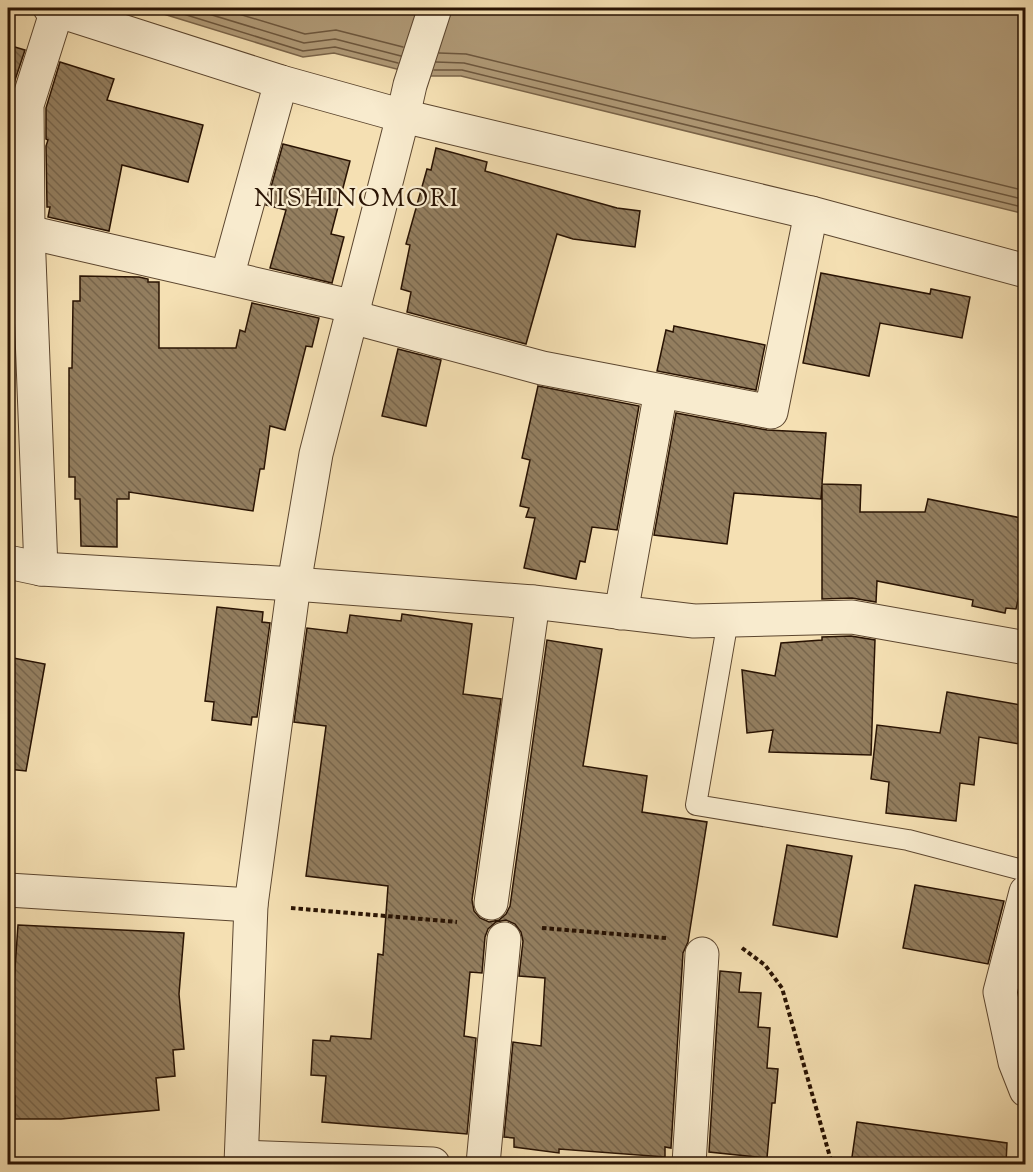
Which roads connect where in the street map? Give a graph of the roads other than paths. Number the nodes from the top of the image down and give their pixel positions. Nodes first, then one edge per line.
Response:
1 (435, 8) edge
2 (54, 9) edge
3 (281, 82) junction
4 (406, 100) junction
5 (811, 213) junction
6 (28, 232) junction
7 (1026, 271) edge
8 (227, 278) junction
9 (354, 312) junction
10 (661, 391) junction
11 (8, 562) edge
12 (41, 569) junction
13 (294, 584) junction
14 (533, 602) junction
15 (621, 613) junction
16 (728, 620) junction
17 (1026, 648) edge
18 (1026, 871) edge
19 (8, 890) edge
20 (1026, 892) edge
21 (491, 903) dead end
22 (251, 905) junction
23 (504, 939) dead end
24 (702, 954) dead end
25 (1026, 1090) edge
26 (241, 1160) edge
27 (433, 1164) edge
28 (483, 1164) edge
29 (689, 1164) edge

1 - 4 street
2 - 3 street
2 - 6 street
3 - 4 street
3 - 8 street
4 - 5 street
4 - 9 street
5 - 7 street
5 - 10 street
6 - 8 street
6 - 12 street
8 - 9 street
9 - 10 street
9 - 13 street
10 - 15 street
11 - 12 street
12 - 13 street
13 - 14 street
13 - 22 street
14 - 15 street
14 - 21 street
15 - 16 street
16 - 17 street
16 - 18 lane
19 - 22 street
20 - 25 street
22 - 26 street
23 - 28 street
24 - 29 street
26 - 27 street

